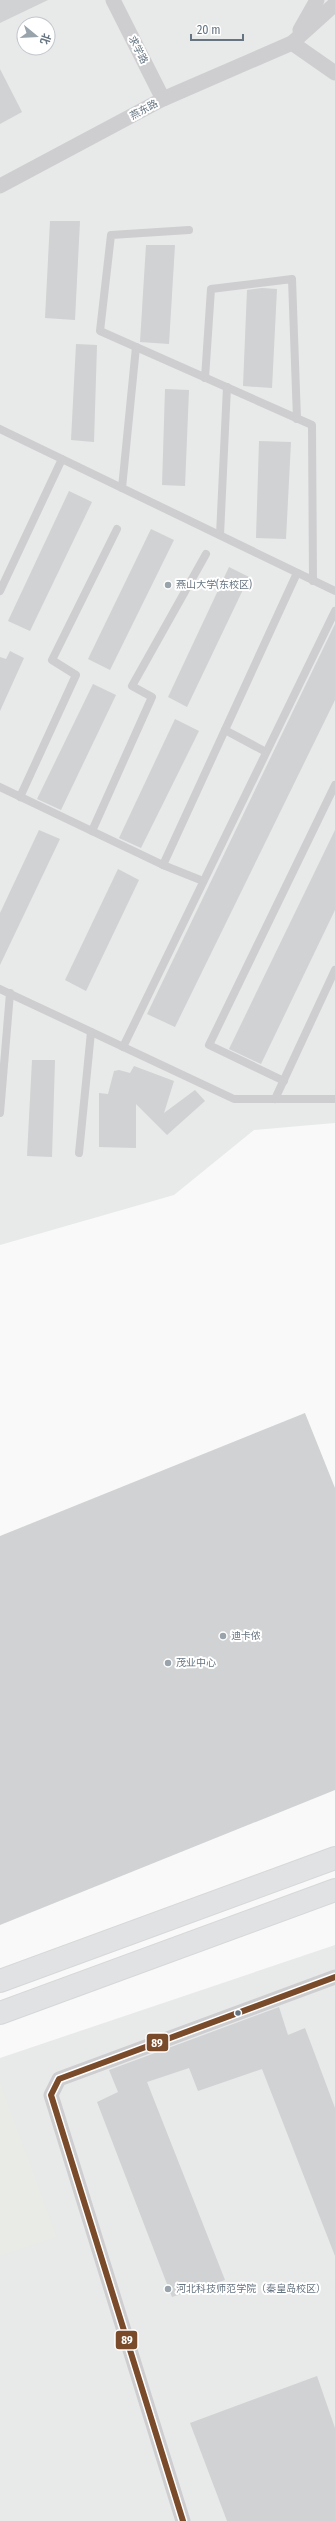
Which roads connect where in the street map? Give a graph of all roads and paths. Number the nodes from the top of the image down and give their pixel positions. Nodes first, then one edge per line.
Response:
1 (113, 0) edge
2 (317, 0) edge
3 (335, 4) edge
4 (292, 43) junction
5 (335, 73) edge
6 (164, 99) junction
7 (0, 186) edge
8 (189, 230) dead end
9 (136, 347) junction
10 (205, 378) junction
11 (227, 388) junction
12 (297, 419) junction
13 (0, 429) edge
14 (62, 459) junction
15 (122, 488) junction
16 (117, 529) dead end
17 (220, 535) junction
18 (206, 554) dead end
19 (297, 573) junction
20 (313, 581) junction
21 (0, 590) edge
22 (335, 591) edge
23 (335, 611) edge
24 (225, 730) junction
25 (266, 752) junction
26 (335, 785) edge
27 (0, 787) edge
28 (20, 797) junction
29 (92, 831) junction
30 (163, 865) junction
31 (203, 882) junction
32 (335, 970) edge
33 (0, 989) edge
34 (10, 993) junction
35 (91, 1032) junction
36 (123, 1047) junction
37 (284, 1081) junction
38 (275, 1099) junction
39 (335, 1100) edge
40 (0, 1113) edge
41 (79, 1152) dead end
42 (335, 1858) edge
43 (335, 1890) edge
44 (335, 1977) edge
45 (0, 1981) edge
46 (0, 2014) edge
47 (183, 2521) edge

1 - 6 street, 求学路
2 - 4 street
3 - 4 street, 燕东路
4 - 5 street
4 - 6 street, 燕东路
6 - 7 street, 燕东路
8 - 9 lane
9 - 10 lane
9 - 15 lane
10 - 11 lane
10 - 12 lane
11 - 12 lane
11 - 17 lane
12 - 20 lane
13 - 14 lane
14 - 15 lane
14 - 21 lane
15 - 17 lane
16 - 28 lane
17 - 19 lane
18 - 29 lane
19 - 20 lane
19 - 24 lane
20 - 22 lane
23 - 25 lane
24 - 25 lane
24 - 30 lane
25 - 31 lane
26 - 37 lane
27 - 28 lane
28 - 29 lane
29 - 30 lane
30 - 31 lane
31 - 36 lane
32 - 37 lane
33 - 34 lane
34 - 35 lane
34 - 40 lane
35 - 36 lane
35 - 41 lane
36 - 38 lane
37 - 38 lane
38 - 39 lane
42 - 45 main road
43 - 46 main road
44 - 47 street

